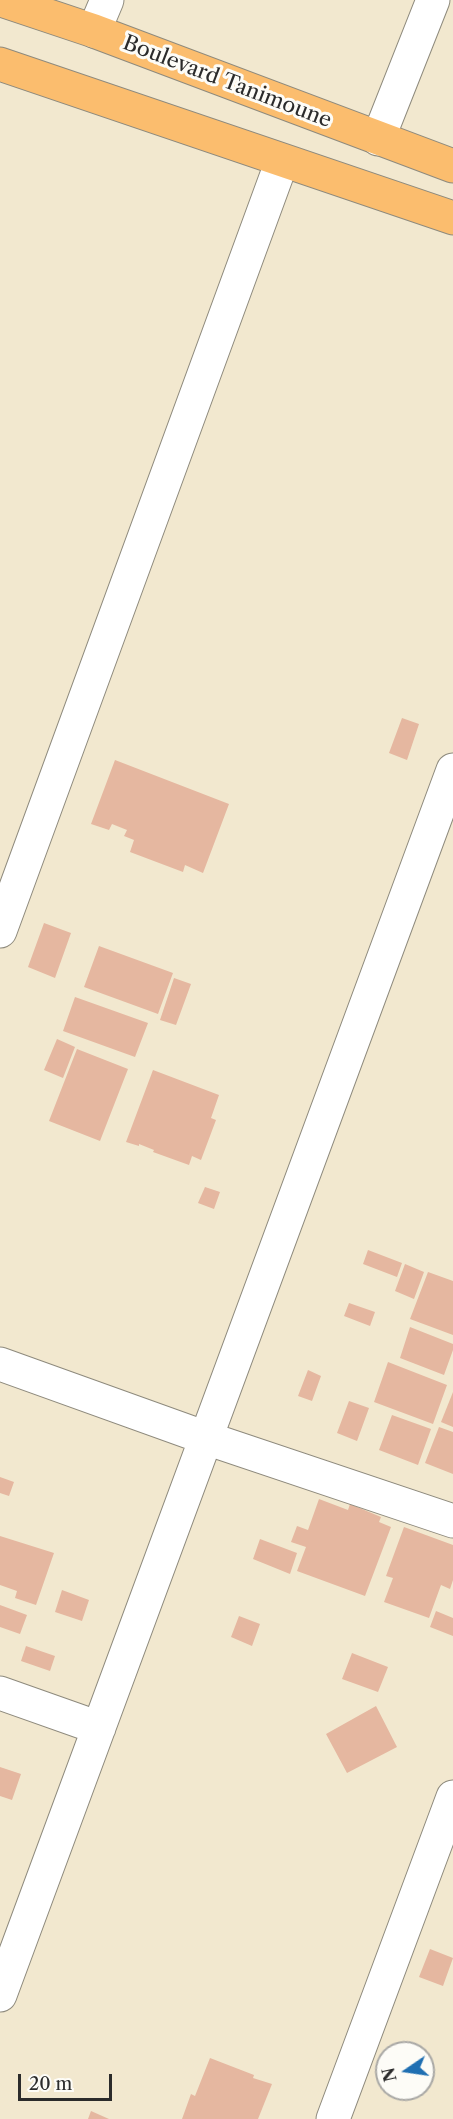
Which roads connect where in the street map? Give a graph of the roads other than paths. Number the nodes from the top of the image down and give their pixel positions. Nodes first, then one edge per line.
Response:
1 (1, 0) edge
2 (107, 0) edge
3 (433, 0) edge
4 (94, 32) junction
5 (0, 64) edge
6 (378, 139) junction
7 (282, 161) junction
8 (453, 166) edge
9 (453, 218) edge
10 (453, 770) edge
11 (442, 837) edge
12 (0, 931) edge
13 (0, 1364) edge
14 (206, 1438) junction
15 (453, 1521) edge
16 (0, 1692) edge
17 (99, 1728) junction
18 (453, 1797) edge
19 (446, 1837) edge
20 (0, 1995) edge
21 (343, 2116) edge

1 - 4 main road, Boulevard Tanimoune
2 - 4 street
3 - 6 street
4 - 6 main road, Boulevard Tanimoune
5 - 7 main road
6 - 8 main road, Boulevard Tanimoune
7 - 9 main road
7 - 12 street
10 - 11 street
11 - 14 street
13 - 14 street
14 - 15 street
14 - 17 street
16 - 17 street
17 - 20 street
18 - 19 street
19 - 21 street

